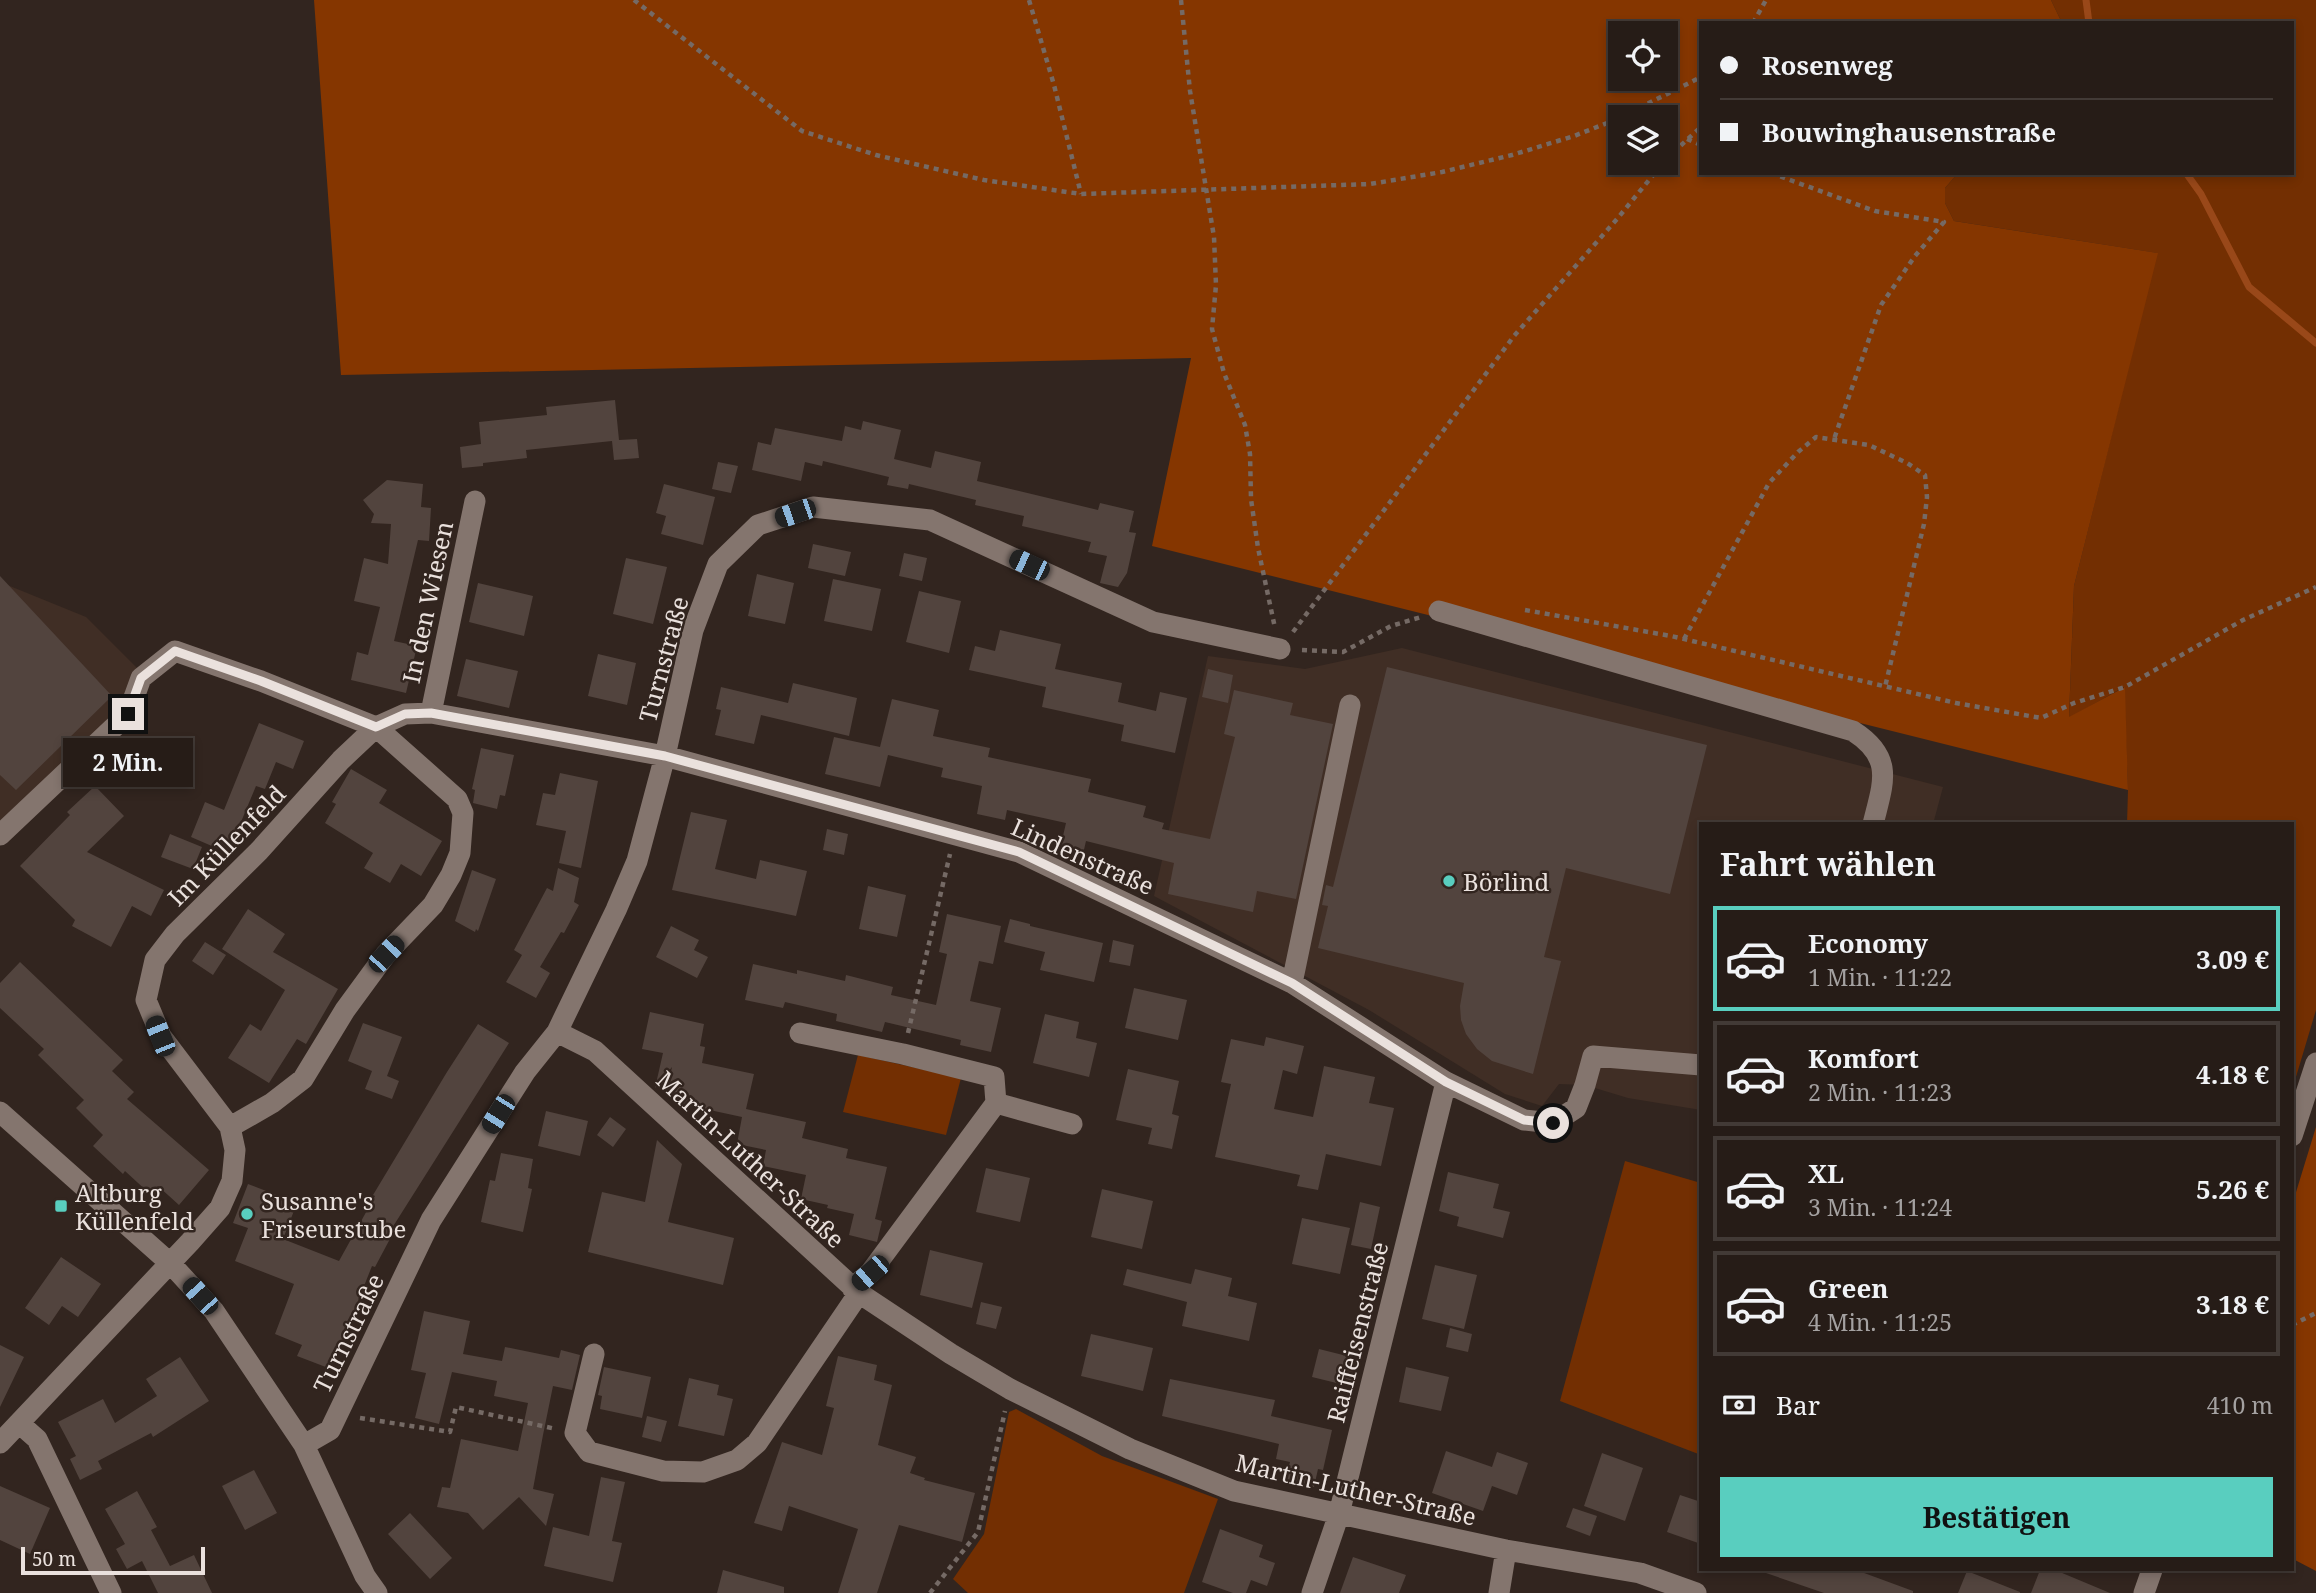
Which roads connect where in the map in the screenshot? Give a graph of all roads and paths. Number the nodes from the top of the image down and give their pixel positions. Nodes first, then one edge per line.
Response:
1 (634, 0) edge
2 (1029, 0) edge
3 (1181, 0) edge
4 (1766, 0) edge
5 (1754, 21) edge
6 (1699, 78) edge
7 (1645, 105) edge
8 (1608, 122) edge
9 (1699, 129) edge
10 (1687, 139) junction
11 (1699, 144) edge
12 (1678, 148) edge
13 (1653, 175) edge
14 (1776, 175) edge
15 (1207, 188) junction
16 (1081, 194) junction
17 (1833, 439) junction
18 (475, 501) dead end
19 (2316, 587) edge
20 (1518, 609) dead end
21 (1439, 611) joint
22 (1684, 639) junction
23 (1280, 649) junction
24 (1885, 687) junction
25 (1350, 705) dead end
26 (431, 713) junction
27 (376, 727) junction
28 (665, 756) junction
29 (1873, 822) edge
30 (955, 834) junction
31 (0, 835) edge
32 (1292, 983) junction
33 (557, 1032) junction
34 (800, 1033) dead end
35 (903, 1054) junction
36 (2316, 1063) edge
37 (1699, 1065) edge
38 (1446, 1082) junction
39 (996, 1103) junction
40 (0, 1112) edge
41 (1072, 1124) dead end
42 (230, 1127) junction
43 (2294, 1130) edge
44 (170, 1264) junction
45 (856, 1290) junction
46 (2316, 1312) edge
47 (2294, 1324) edge
48 (594, 1353) dead end
49 (1010, 1389) junction
50 (339, 1412) junction
51 (20, 1424) junction
52 (575, 1433) junction
53 (0, 1443) edge
54 (304, 1445) junction
55 (1339, 1514) junction
56 (1506, 1550) junction
57 (2152, 1571) edge
58 (111, 1593) edge
59 (377, 1593) edge
60 (930, 1593) edge
61 (1312, 1593) edge
62 (1499, 1593) edge
63 (1696, 1593) edge
64 (2144, 1593) edge

1 - 16 path
2 - 16 path
3 - 15 path
4 - 5 path
6 - 7 path
8 - 15 path
9 - 10 path
10 - 11 path
10 - 12 path
13 - 23 path
14 - 17 path
15 - 16 path
15 - 23 path
17 - 22 path
17 - 24 path
18 - 26 street, In den Wiesen
19 - 24 path
20 - 22 path
21 - 23 path
21 - 29 street
22 - 24 path
23 - 28 street, Turnstraße
25 - 32 street
26 - 27 street, Im Küllenfeld
26 - 28 street, Im Küllenfeld
27 - 31 street
27 - 42 street, Im Küllenfeld
27 - 42 street
28 - 30 street, Lindenstraße
28 - 33 street, Turnstraße
30 - 32 street, Lindenstraße
30 - 35 path
32 - 38 street, Lindenstraße
33 - 45 street, Martin-Luther-Straße
33 - 50 street, Turnstraße
34 - 35 street
35 - 39 street
36 - 43 street
37 - 38 street, Lindenstraße
38 - 55 street, Raiffeisenstraße
39 - 41 street
39 - 45 street
40 - 44 street
42 - 44 street
44 - 51 street
44 - 54 street
45 - 49 street, Martin-Luther-Straße
45 - 52 street
46 - 47 path
48 - 52 street
49 - 55 street, Martin-Luther-Straße
49 - 60 path
50 - 52 path
50 - 54 street, Turnstraße
51 - 53 street
51 - 58 street
54 - 59 street
55 - 56 street, Martin-Luther-Straße
55 - 61 street, Raiffeisenstraße
56 - 62 street
56 - 63 street, Martin-Luther-Straße
57 - 64 street

